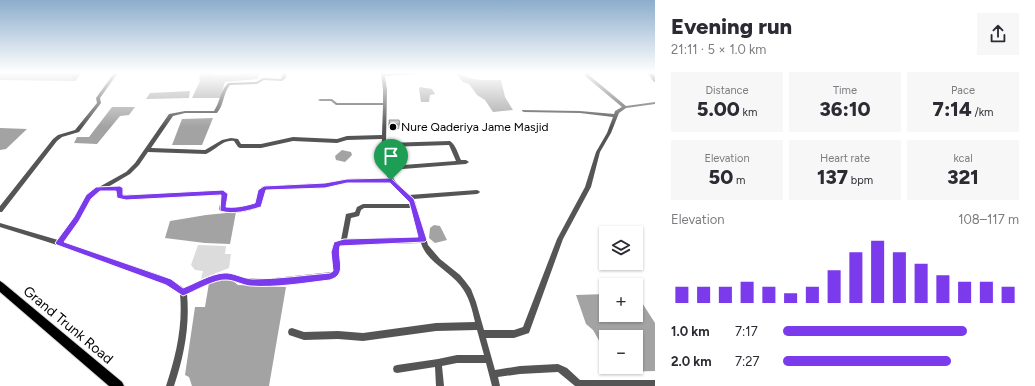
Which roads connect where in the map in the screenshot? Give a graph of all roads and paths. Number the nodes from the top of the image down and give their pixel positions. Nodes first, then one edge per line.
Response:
1 (103, 91) edge
2 (225, 91) edge
3 (385, 91) edge
4 (606, 91) edge
5 (320, 100) dead end
6 (655, 103) edge
7 (384, 104) junction
8 (625, 107) junction
9 (524, 111) dead end
10 (615, 116) junction
11 (384, 137) junction
12 (384, 145) junction
13 (147, 150) junction
14 (459, 162) junction
15 (466, 162) dead end
16 (388, 168) junction
17 (391, 180) junction
18 (98, 189) junction
19 (477, 192) dead end
20 (409, 197) junction
21 (413, 206) junction
22 (0, 210) edge
23 (0, 225) edge
24 (423, 240) junction
25 (344, 242) junction
26 (59, 243) junction
27 (0, 286) edge
28 (183, 292) junction
29 (479, 326) junction
30 (292, 332) dead end
31 (482, 334) junction
32 (489, 359) junction
33 (438, 363) junction
34 (397, 369) dead end
35 (493, 374) junction
36 (655, 384) edge
37 (118, 386) edge
38 (170, 386) edge
39 (440, 386) edge
40 (496, 386) edge

1 - 22 street
2 - 13 street
3 - 7 street
4 - 8 street
5 - 7 street
6 - 8 street
7 - 11 street
8 - 10 street
9 - 10 street
10 - 31 street
11 - 12 street
11 - 13 street
12 - 14 street
12 - 16 street
13 - 18 street
14 - 15 street
14 - 16 street
16 - 17 street
17 - 18 street
17 - 20 street
18 - 26 street
19 - 20 street
20 - 21 street
21 - 24 street
21 - 25 street
23 - 26 street
24 - 25 street
24 - 29 street
25 - 28 street
26 - 28 street
27 - 37 highway, Grand Trunk Road
28 - 38 street
29 - 30 street
29 - 31 street
31 - 32 street
32 - 33 street
32 - 35 street
33 - 34 street
33 - 39 street
35 - 36 street
35 - 40 street

